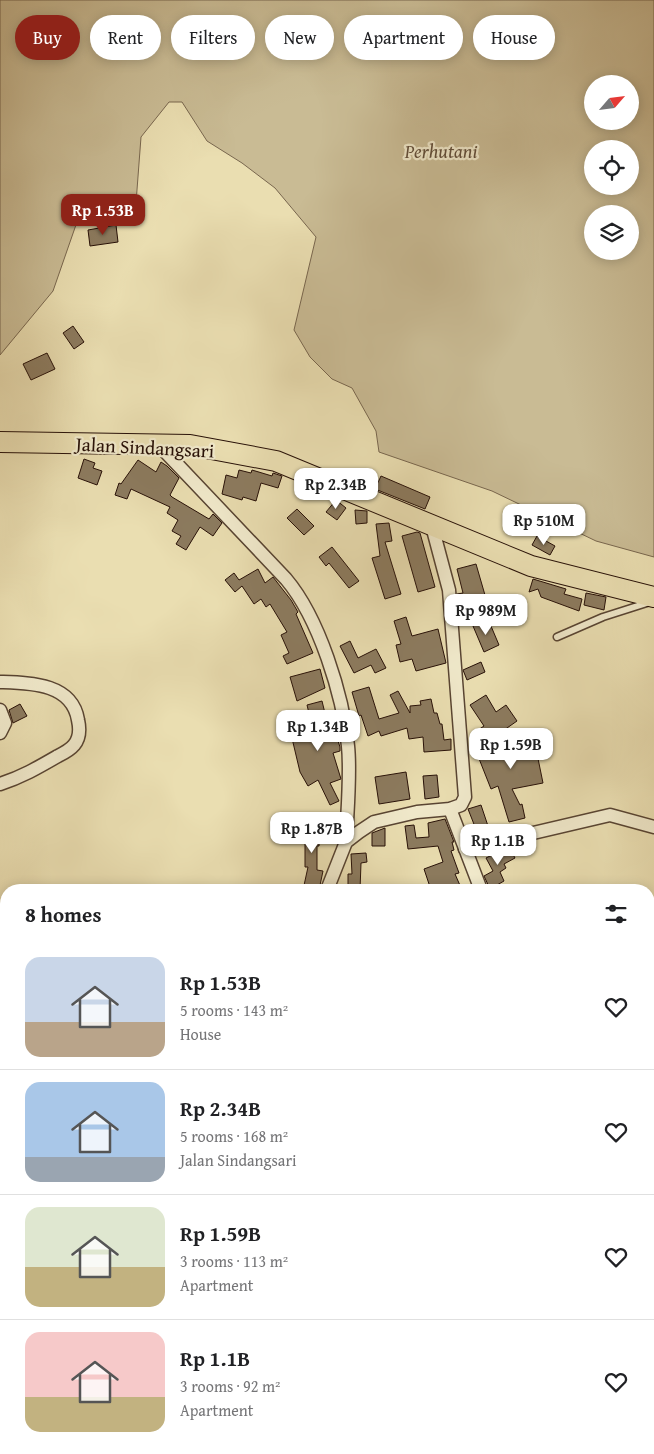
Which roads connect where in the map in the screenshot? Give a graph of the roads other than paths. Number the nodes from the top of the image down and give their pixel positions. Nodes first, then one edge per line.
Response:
1 (0, 442) edge
2 (157, 443) junction
3 (432, 526) junction
4 (654, 599) edge
5 (557, 637) dead end
6 (0, 682) edge
7 (0, 710) edge
8 (0, 733) edge
9 (0, 784) edge
10 (450, 809) junction
11 (654, 827) edge
12 (346, 842) junction
13 (466, 849) junction
14 (329, 884) edge
15 (479, 884) edge

1 - 2 main road, Jalan Sindangsari
2 - 3 main road, Jalan Sindangsari
2 - 12 street
3 - 4 main road, Jalan Sindangsari
3 - 10 street
4 - 5 lane
6 - 9 street
7 - 8 street
10 - 12 street
10 - 13 street
11 - 13 street
12 - 14 street
13 - 15 street

